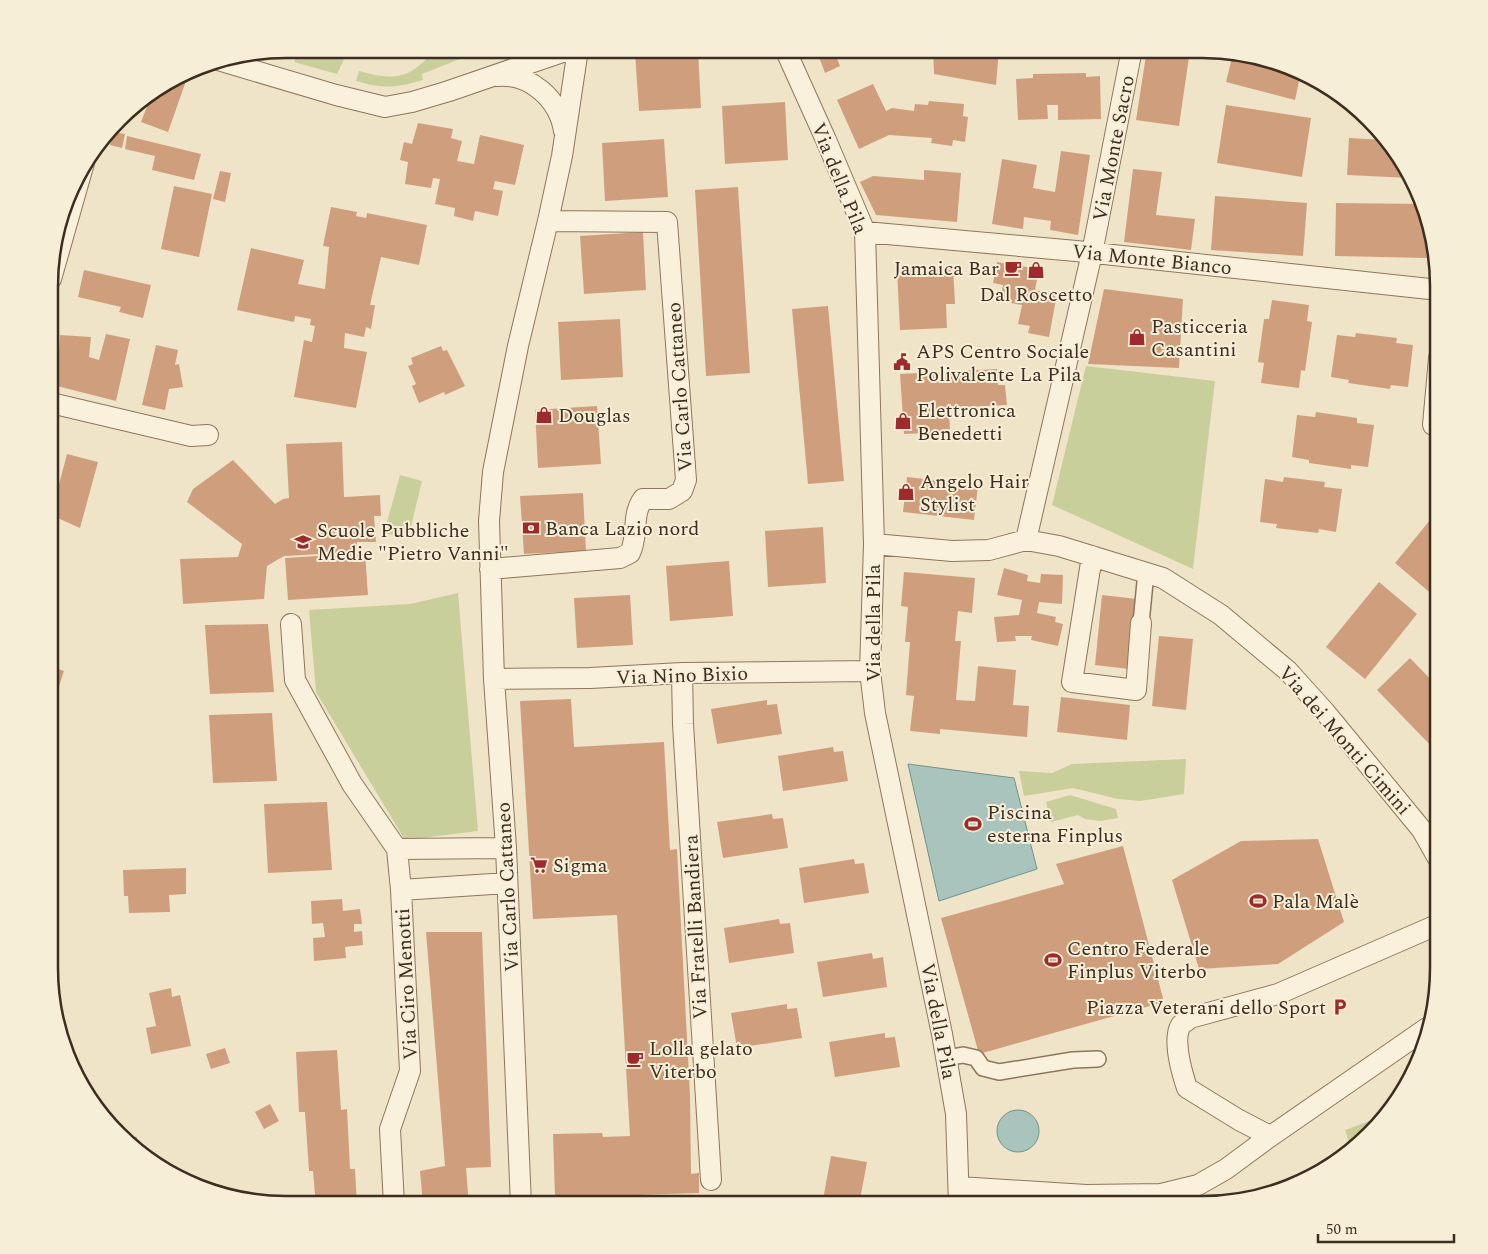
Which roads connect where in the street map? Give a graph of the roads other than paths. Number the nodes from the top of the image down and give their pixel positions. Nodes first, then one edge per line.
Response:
1 (545, 58) edge
2 (577, 58) edge
3 (789, 58) edge
4 (1130, 58) edge
5 (231, 64) edge
6 (490, 77) junction
7 (565, 136) junction
8 (70, 211) edge
9 (548, 221) junction
10 (865, 232) junction
11 (62, 239) edge
12 (1092, 253) junction
13 (1430, 289) edge
14 (58, 405) edge
15 (208, 435) dead end
16 (1026, 540) junction
17 (874, 544) junction
18 (1092, 556) junction
19 (490, 569) junction
20 (1146, 572) junction
21 (1142, 623) joint
22 (292, 624) dead end
23 (870, 671) junction
24 (682, 673) junction
25 (494, 679) junction
26 (1430, 844) edge
27 (506, 848) junction
28 (397, 849) junction
29 (507, 883) junction
30 (401, 890) junction
31 (1430, 928) edge
32 (1422, 1032) edge
33 (947, 1058) junction
34 (1098, 1059) dead end
35 (1270, 1136) junction
36 (711, 1180) dead end
37 (394, 1196) edge
38 (520, 1196) edge
39 (959, 1196) edge

1 - 6 street
2 - 7 street, Via Carlo Cattaneo
3 - 10 street, Via della Pila
4 - 12 street, Via Monte Sacro
5 - 6 street
6 - 7 street
7 - 9 street, Via Carlo Cattaneo
8 - 11 street
9 - 19 street, Via Carlo Cattaneo
9 - 19 street, Via Carlo Cattaneo
10 - 12 street, Via Monte Bianco
10 - 17 street, Via della Pila
12 - 13 street, Via Monte Bianco
12 - 16 street, Via Monte Sacro
14 - 15 street
16 - 17 street, Via dei Monti Cimini
16 - 18 street, Via dei Monti Cimini
17 - 23 street, Via della Pila
18 - 20 street, Via dei Monti Cimini
18 - 21 street
19 - 25 street, Via Carlo Cattaneo
20 - 21 street
20 - 26 street, Via dei Monti Cimini
22 - 28 street
23 - 24 street, Via Nino Bixio
23 - 33 street, Via della Pila
24 - 25 street, Via Nino Bixio
24 - 36 street, Via Fratelli Bandiera
25 - 27 street, Via Carlo Cattaneo
27 - 28 street
27 - 29 street, Via Carlo Cattaneo
28 - 30 street, Via Ciro Menotti
29 - 30 street
29 - 38 street, Via Carlo Cattaneo
30 - 37 street, Via Ciro Menotti
31 - 35 street
32 - 35 street
33 - 34 street
33 - 39 street, Via della Pila
35 - 39 street

